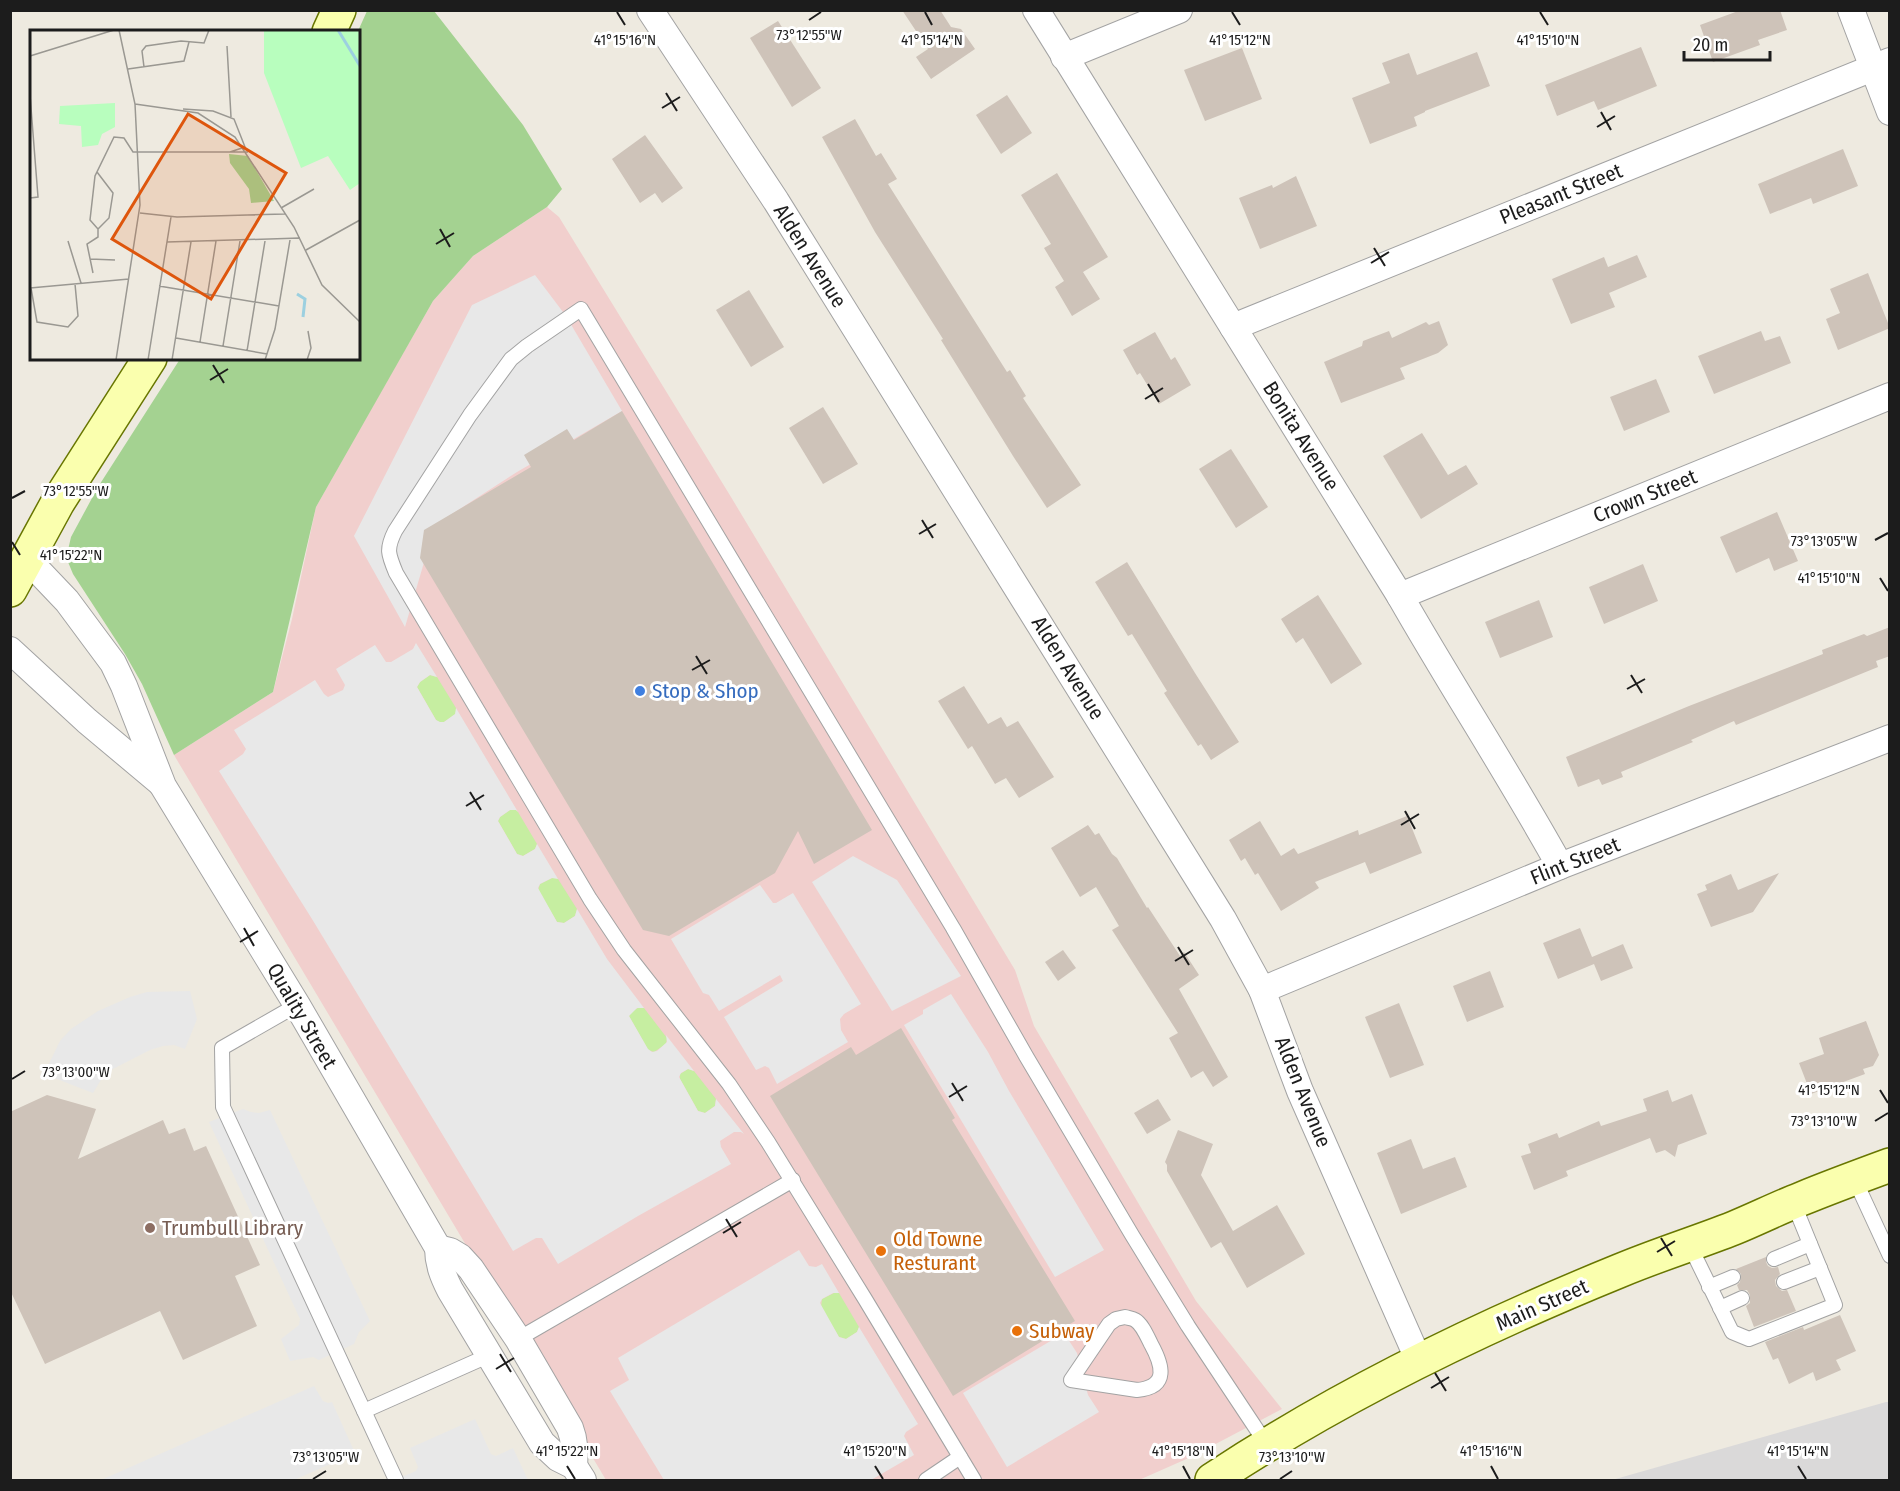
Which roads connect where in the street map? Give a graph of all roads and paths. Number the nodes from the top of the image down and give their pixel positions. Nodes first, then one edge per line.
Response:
1 (339, 10) edge
2 (650, 10) edge
3 (1036, 10) edge
4 (1179, 10) edge
5 (1851, 10) edge
6 (330, 30) edge
7 (1064, 57) junction
8 (1880, 65) edge
9 (1890, 112) edge
10 (1233, 327) junction
11 (149, 360) edge
12 (1890, 396) edge
13 (27, 559) junction
14 (10, 590) edge
15 (1400, 596) junction
16 (10, 650) edge
17 (1890, 738) edge
18 (163, 786) junction
19 (1560, 866) junction
20 (1263, 990) junction
21 (297, 1005) junction
22 (1890, 1165) edge
23 (1854, 1178) junction
24 (793, 1180) junction
25 (1793, 1202) junction
26 (1689, 1244) junction
27 (1810, 1244) junction
28 (438, 1248) junction
29 (1890, 1256) edge
30 (1774, 1259) dead end
31 (1820, 1268) junction
32 (1733, 1276) dead end
33 (1784, 1282) dead end
34 (1710, 1287) junction
35 (1742, 1299) dead end
36 (1720, 1308) junction
37 (518, 1339) junction
38 (490, 1355) junction
39 (1419, 1361) junction
40 (1071, 1380) joint
41 (364, 1411) junction
42 (1267, 1445) junction
43 (960, 1457) junction
44 (578, 1473) edge
45 (396, 1480) edge
46 (926, 1480) edge
47 (974, 1480) edge
48 (1212, 1480) edge

1 - 6 main road
2 - 20 street, Alden Avenue
3 - 7 street, Bonita Avenue
4 - 7 street
5 - 8 street
7 - 10 street, Bonita Avenue
8 - 9 street
8 - 10 street, Pleasant Street
10 - 15 street, Bonita Avenue
11 - 13 main road
12 - 15 street, Crown Street
13 - 14 main road
13 - 18 street, Quality Street
15 - 19 street, Bonita Avenue
16 - 18 street, Quality Street
17 - 19 street, Flint Street
18 - 21 street, Quality Street
19 - 20 street, Flint Street
20 - 39 street, Alden Avenue
21 - 28 street, Quality Street
21 - 41 lane
22 - 23 main road, Main Street
23 - 25 main road, Main Street
23 - 29 lane
24 - 37 lane
24 - 42 lane
24 - 43 lane
25 - 26 main road, Main Street
25 - 27 lane
26 - 34 lane
26 - 39 main road, Main Street
27 - 30 lane
27 - 31 lane
28 - 37 street, Quality Street
28 - 38 street, Quality Street
31 - 33 lane
31 - 36 lane
32 - 34 lane
34 - 36 lane
35 - 36 lane
37 - 38 street
37 - 44 street, Quality Street
38 - 41 lane
38 - 44 street, Quality Street
39 - 42 main road, Main Street
40 - 40 lane
41 - 45 lane
42 - 48 main road, Main Street
43 - 46 lane
43 - 47 lane

